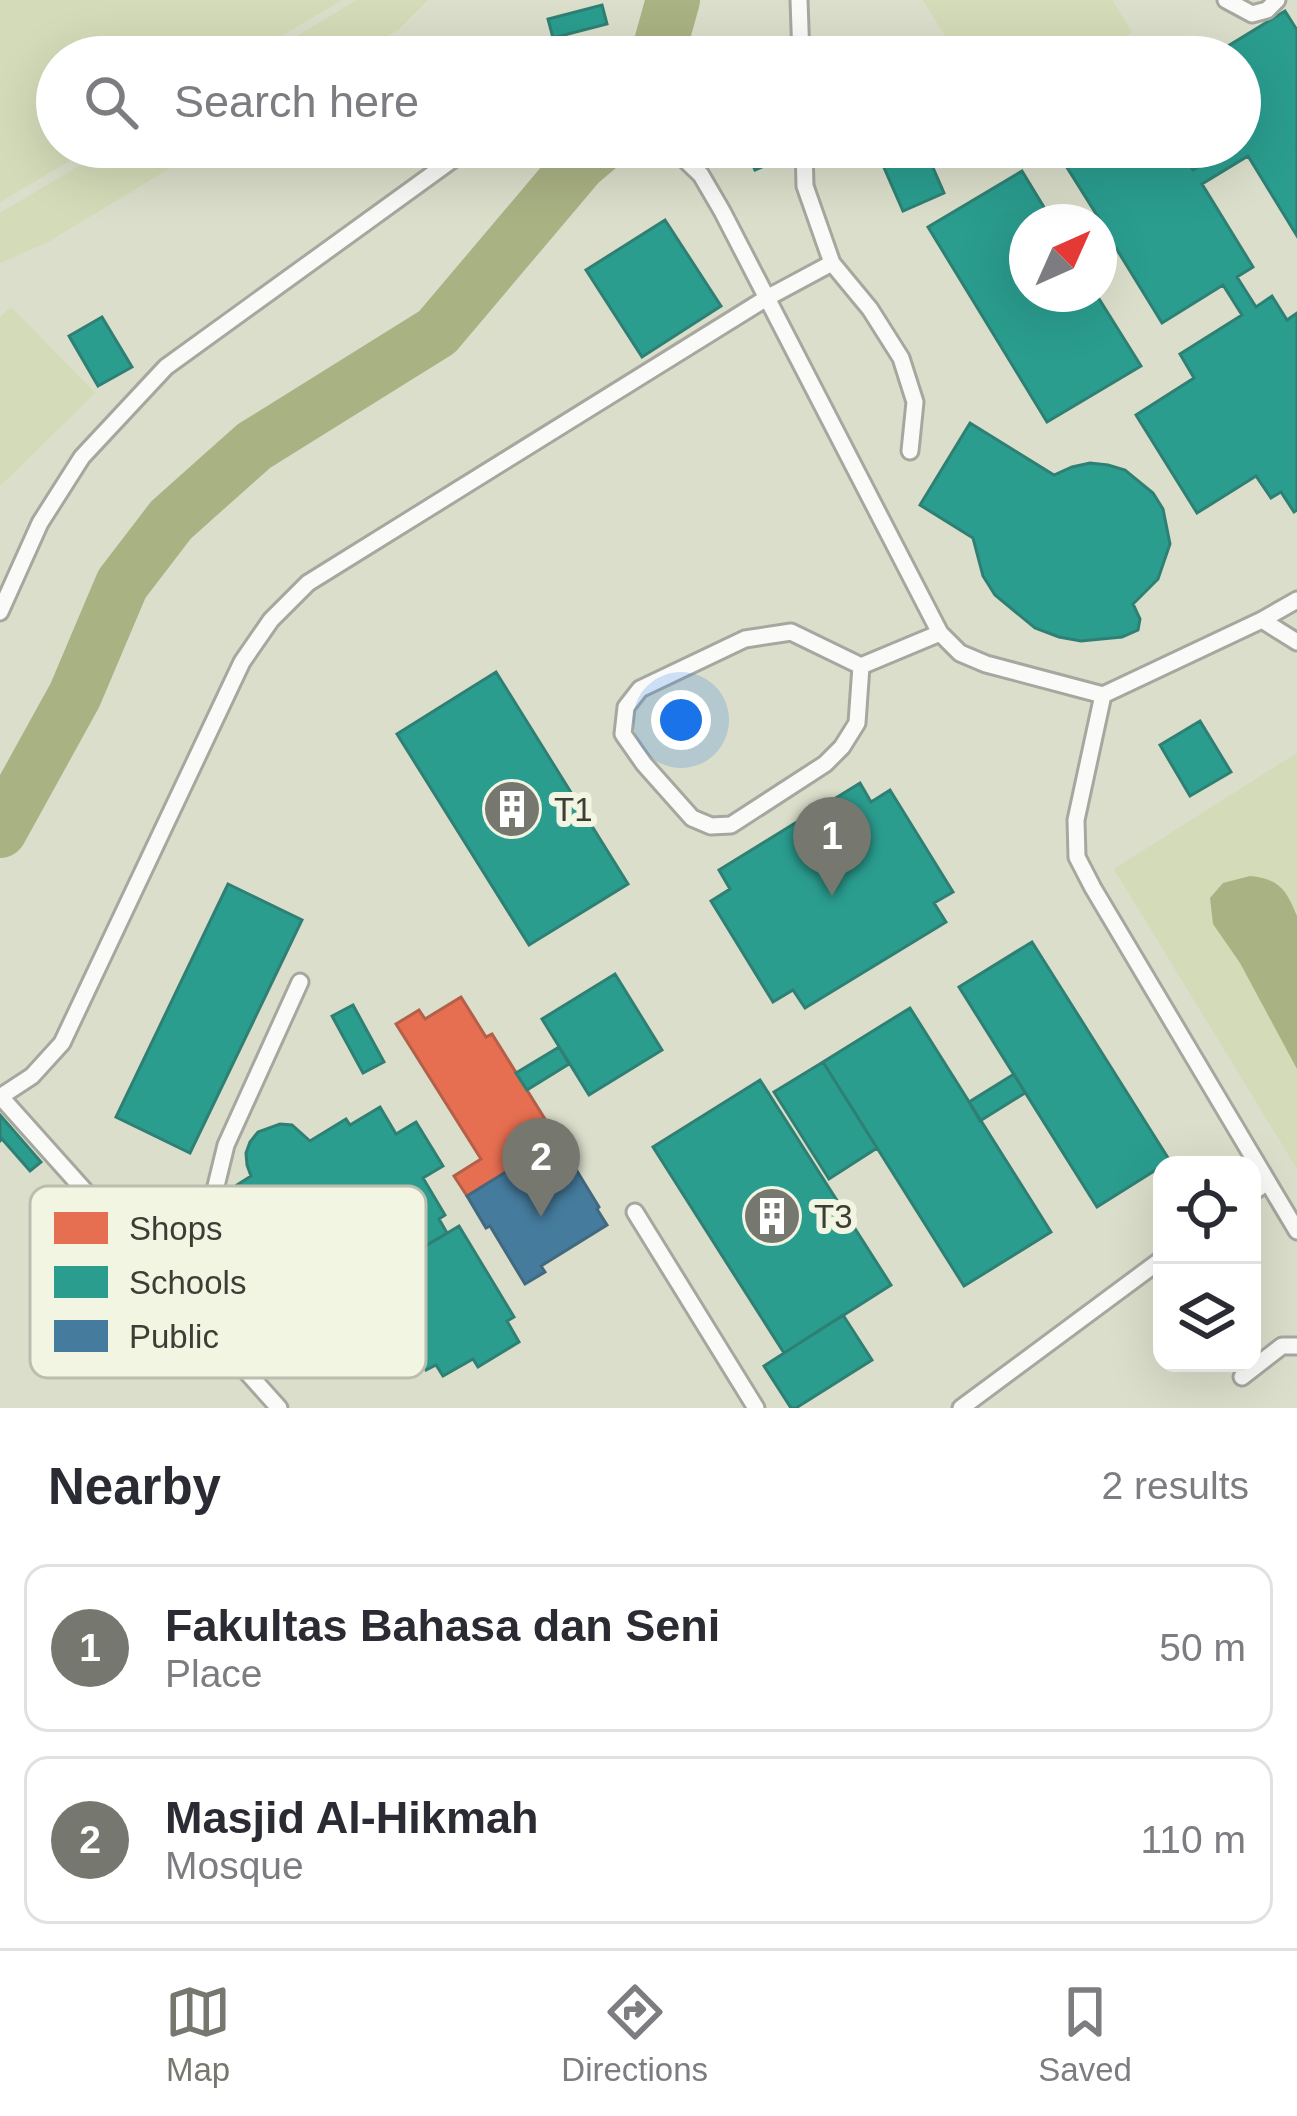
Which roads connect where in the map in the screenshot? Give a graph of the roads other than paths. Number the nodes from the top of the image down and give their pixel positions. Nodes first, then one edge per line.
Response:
1 (799, 0) edge
2 (1226, 0) edge
3 (1277, 0) edge
4 (800, 36) edge
5 (440, 168) edge
6 (694, 168) edge
7 (805, 168) edge
8 (832, 263) junction
9 (765, 298) junction
10 (910, 451) dead end
11 (1297, 600) edge
12 (0, 612) edge
13 (1262, 620) junction
14 (940, 633) junction
15 (1297, 642) edge
16 (861, 666) junction
17 (1102, 695) junction
18 (300, 982) dead end
19 (0, 1096) edge
20 (1267, 1182) junction
21 (80, 1186) edge
22 (216, 1186) edge
23 (1261, 1186) edge
24 (635, 1212) dead end
25 (1297, 1231) edge
26 (1155, 1264) edge
27 (1297, 1346) edge
28 (1242, 1377) dead end
29 (252, 1378) edge
30 (279, 1408) edge
31 (756, 1408) edge
32 (961, 1408) edge

1 - 4 lane
2 - 3 lane
5 - 12 lane
6 - 9 lane
7 - 8 lane
8 - 9 lane
8 - 10 lane
9 - 14 lane
9 - 19 lane
11 - 13 lane
13 - 15 lane
13 - 17 lane
14 - 16 lane
14 - 17 lane
16 - 16 lane
17 - 20 lane
18 - 22 lane
19 - 21 lane
20 - 23 lane
20 - 25 lane
24 - 31 lane
26 - 32 lane
27 - 28 lane
29 - 30 lane

